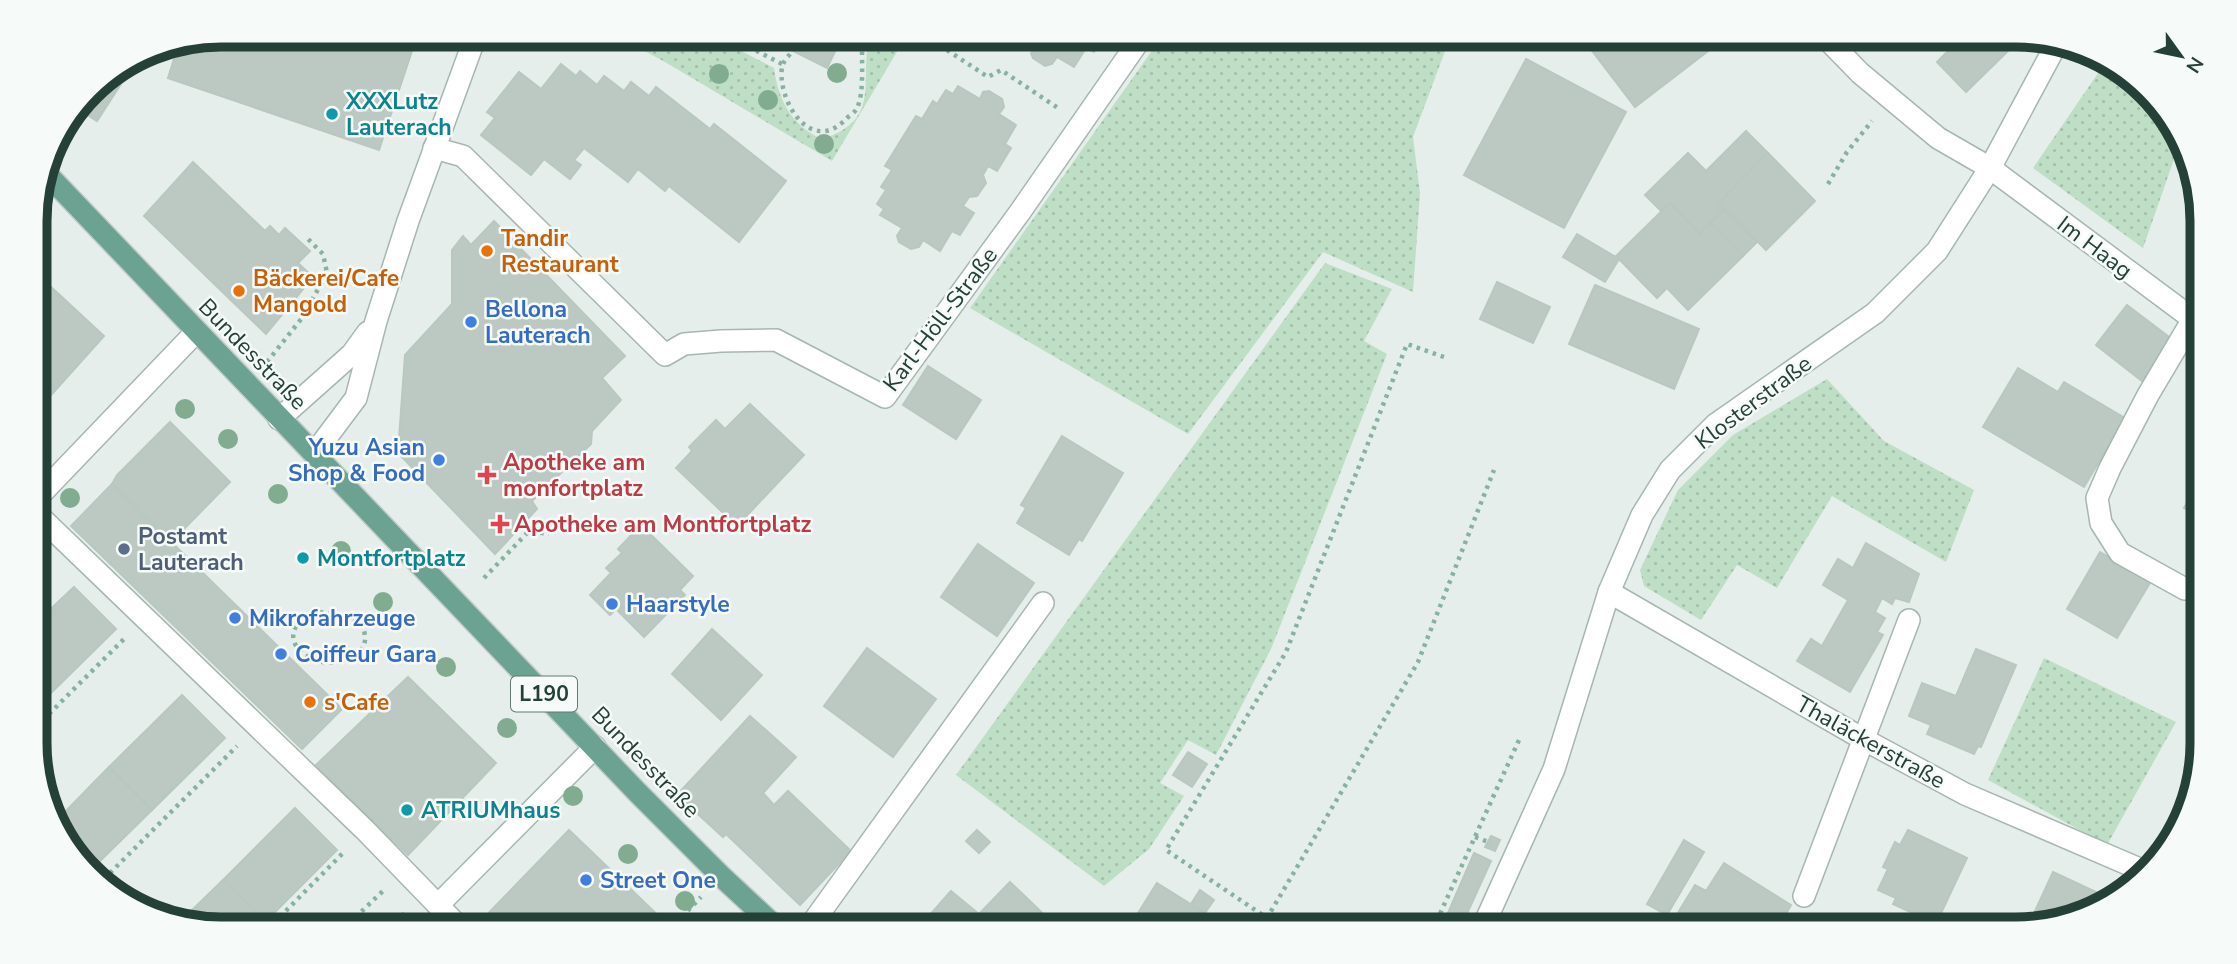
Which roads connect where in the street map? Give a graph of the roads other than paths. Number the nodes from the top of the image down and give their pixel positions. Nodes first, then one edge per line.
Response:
1 (1134, 47) edge
2 (1834, 47) edge
3 (470, 48) edge
4 (2052, 51) edge
5 (434, 148) junction
6 (1990, 168) junction
7 (52, 180) edge
8 (2190, 317) edge
9 (376, 321) junction
10 (196, 332) junction
11 (2190, 333) edge
12 (279, 419) junction
13 (314, 454) junction
14 (47, 487) edge
15 (47, 524) edge
16 (2185, 589) dead end
17 (1609, 592) junction
18 (1043, 603) dead end
19 (1909, 620) dead end
20 (1863, 739) junction
21 (595, 747) junction
22 (2137, 868) edge
23 (1804, 896) dead end
24 (438, 905) junction
25 (1488, 916) edge
26 (449, 917) edge
27 (765, 917) edge
28 (817, 917) edge

1 - 5 street, Karl-Höll-Straße
2 - 6 street, Im Haag
3 - 5 street
4 - 6 street, Klosterstraße
5 - 9 street
6 - 8 street, Im Haag
6 - 17 street, Klosterstraße
7 - 10 main road, Bundesstraße / L190
9 - 12 street
9 - 13 street
10 - 12 main road, Bundesstraße / L190
10 - 14 street
11 - 16 street
12 - 13 main road, Bundesstraße / L190
13 - 21 main road, Bundesstraße / L190
15 - 24 street
17 - 20 street, Thaläckerstraße
17 - 25 street, Klosterstraße
18 - 28 street
19 - 20 street
20 - 22 street, Thaläckerstraße
20 - 23 street
21 - 24 street
21 - 27 main road, Bundesstraße / L190
24 - 26 street

